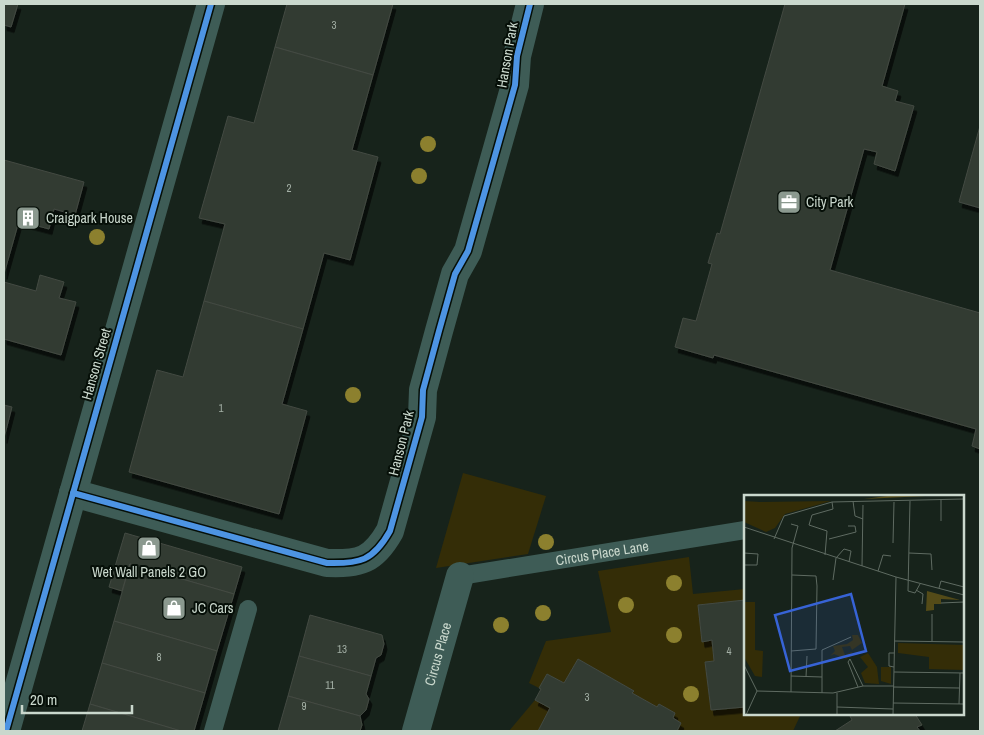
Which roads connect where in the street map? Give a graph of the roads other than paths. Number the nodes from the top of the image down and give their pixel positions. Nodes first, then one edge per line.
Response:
1 (211, 4) edge
2 (530, 4) edge
3 (72, 493) junction
4 (744, 530) edge
5 (460, 576) joint
6 (248, 609) dead end
7 (6, 731) edge
8 (213, 731) edge
9 (416, 731) edge

1 - 3 street, Hanson Street
2 - 3 street, Hanson Park
3 - 7 street, Hanson Street
4 - 5 lane, Circus Place Lane
5 - 9 street, Circus Place
6 - 8 lane

